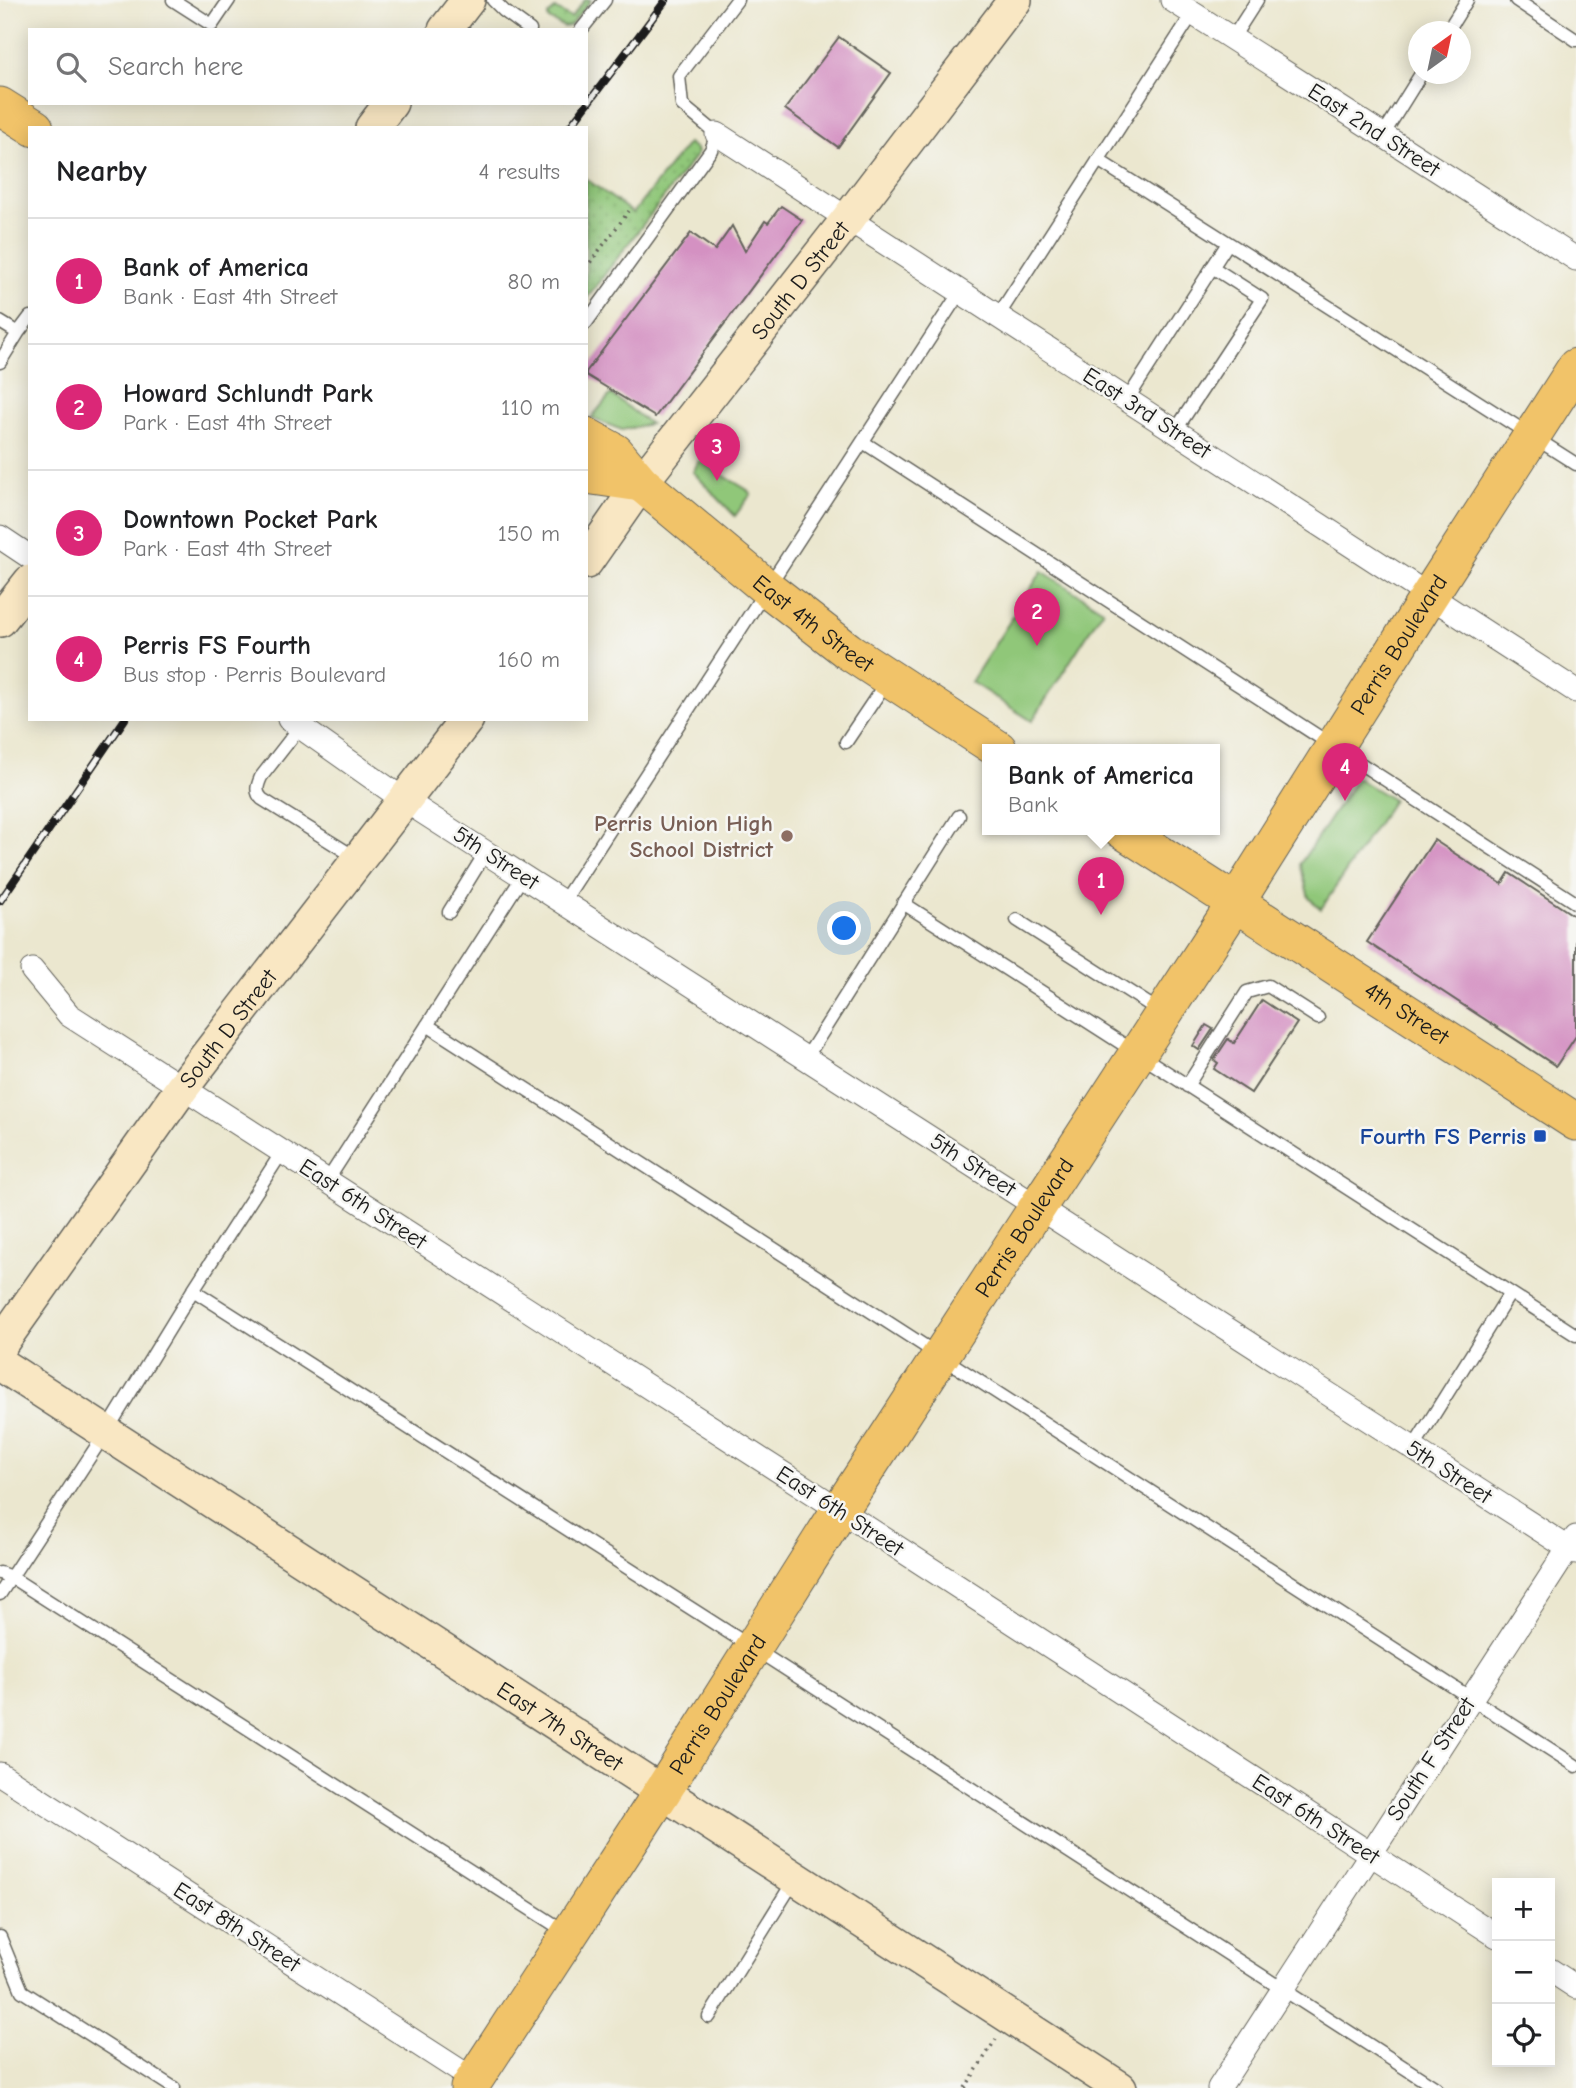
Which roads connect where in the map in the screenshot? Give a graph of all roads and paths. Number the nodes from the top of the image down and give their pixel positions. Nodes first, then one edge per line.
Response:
1 (173, 0) edge
2 (229, 0) edge
3 (468, 0) edge
4 (493, 0) edge
5 (605, 0) edge
6 (737, 0) edge
7 (1015, 0) edge
8 (1172, 0) edge
9 (1257, 0) edge
10 (1467, 0) edge
11 (1516, 0) edge
12 (1193, 13) junction
13 (1454, 21) edge
14 (447, 28) edge
15 (527, 28) edge
16 (583, 28) edge
17 (1232, 39) junction
18 (1576, 40) edge
19 (1415, 84) edge
20 (389, 105) edge
21 (0, 106) edge
22 (32, 126) edge
23 (374, 126) edge
24 (717, 134) junction
25 (1383, 135) junction
26 (1098, 160) junction
27 (629, 211) dead end
28 (848, 219) junction
29 (1228, 243) junction
30 (1576, 259) edge
31 (588, 265) edge
32 (1212, 267) junction
33 (960, 292) junction
34 (998, 316) junction
35 (28, 320) edge
36 (588, 320) edge
37 (0, 321) edge
38 (18, 333) junction
39 (0, 362) edge
40 (1576, 367) edge
41 (1127, 400) junction
42 (1175, 431) junction
43 (1532, 435) junction
44 (588, 437) edge
45 (863, 442) junction
46 (1576, 464) edge
47 (588, 473) edge
48 (641, 483) junction
49 (0, 537) edge
50 (28, 556) edge
51 (588, 559) edge
52 (28, 585) edge
53 (767, 588) junction
54 (1429, 596) junction
55 (0, 620) edge
56 (889, 677) junction
57 (1576, 691) edge
58 (465, 721) edge
59 (301, 723) edge
60 (846, 742) dead end
61 (990, 744) edge
62 (1334, 746) junction
63 (404, 800) junction
64 (959, 816) dead end
65 (1130, 835) edge
66 (486, 852) junction
67 (359, 859) junction
68 (523, 876) junction
69 (563, 902) junction
70 (1576, 902) edge
71 (904, 903) junction
72 (1235, 904) junction
73 (449, 912) dead end
74 (1017, 920) dead end
75 (32, 970) dead end
76 (1163, 1014) junction
77 (1318, 1018) dead end
78 (427, 1025) junction
79 (1137, 1054) junction
80 (806, 1058) junction
81 (1187, 1086) junction
82 (182, 1088) junction
83 (1576, 1122) edge
84 (282, 1152) junction
85 (327, 1181) junction
86 (1038, 1207) junction
87 (193, 1290) junction
88 (1510, 1293) junction
89 (1576, 1335) edge
90 (0, 1345) edge
91 (941, 1356) junction
92 (0, 1364) edge
93 (106, 1432) junction
94 (1413, 1448) junction
95 (840, 1510) junction
96 (1574, 1546) edge
97 (5, 1575) edge
98 (0, 1594) edge
99 (753, 1648) junction
100 (1471, 1698) junction
101 (1576, 1766) edge
102 (0, 1774) edge
103 (662, 1792) junction
104 (1370, 1853) junction
105 (796, 1878) junction
106 (1492, 1933) edge
107 (569, 1934) junction
108 (0, 1937) edge
109 (1555, 1973) edge
110 (1576, 1987) edge
111 (1283, 1989) junction
112 (709, 2017) dead end
113 (1010, 2017) junction
114 (471, 2084) edge
115 (171, 2087) edge
116 (965, 2088) edge
117 (1120, 2088) edge
118 (1219, 2088) edge
119 (1436, 2088) edge

1 - 2 lane
3 - 14 main road
4 - 15 lane
5 - 16 lane
6 - 24 lane
7 - 28 main road, South D Street
8 - 12 street, East 2nd Street
9 - 17 lane
10 - 13 lane
11 - 18 lane
12 - 17 street, East 2nd Street
12 - 26 lane
17 - 25 street, East 2nd Street
19 - 25 lane
20 - 23 main road
21 - 22 main road
24 - 28 street, East 3rd Street
24 - 36 lane
25 - 30 street, East 2nd Street
26 - 29 lane
26 - 34 lane
27 - 31 path
28 - 33 street, East 3rd Street
28 - 48 main road, South D Street
29 - 32 lane
29 - 43 lane
32 - 41 lane
32 - 42 lane
33 - 34 street, East 3rd Street
33 - 45 lane
34 - 41 street, East 3rd Street
35 - 38 lane
37 - 38 lane
38 - 39 lane
40 - 43 main road, Perris Boulevard
41 - 42 street, East 3rd Street
42 - 54 street, East 3rd Street
43 - 46 lane
43 - 54 main road, Perris Boulevard
44 - 48 main road, East 4th Street
45 - 53 lane
45 - 62 lane
47 - 48 main road
48 - 51 main road, South D Street
48 - 53 main road, East 4th Street
49 - 50 street
52 - 55 main road
53 - 56 main road, East 4th Street
53 - 69 lane
54 - 57 street, East 3rd Street
54 - 62 main road, Perris Boulevard
56 - 60 lane
56 - 61 main road, East 4th Street
58 - 63 main road, South D Street
59 - 63 street, 5th Street
59 - 67 lane
62 - 70 lane
62 - 72 main road, Perris Boulevard
63 - 66 street, 5th Street
63 - 67 main road, South D Street
64 - 71 lane
65 - 72 main road
66 - 68 street, 5th Street
66 - 73 lane
67 - 82 main road, South D Street
68 - 69 street, 5th Street
68 - 78 lane
69 - 80 street, 5th Street
71 - 79 lane
71 - 80 lane
72 - 76 main road, Perris Boulevard
72 - 83 main road, 4th Street
74 - 76 lane
75 - 82 street, East 6th Street
76 - 79 main road, Perris Boulevard
77 - 81 lane
78 - 85 lane
78 - 91 lane
79 - 81 lane
79 - 86 main road, Perris Boulevard
80 - 86 street, 5th Street
81 - 88 lane
82 - 84 street, East 6th Street
82 - 90 main road, South D Street
84 - 85 street, East 6th Street
84 - 87 lane
85 - 95 street, East 6th Street
86 - 91 main road, Perris Boulevard
86 - 94 street, 5th Street
87 - 93 lane
87 - 99 lane
88 - 89 lane
88 - 94 lane
91 - 95 main road, Perris Boulevard
91 - 100 lane
92 - 93 main road, East 7th Street
93 - 97 lane
93 - 103 main road, East 7th Street
94 - 96 street, 5th Street
95 - 99 main road, Perris Boulevard
95 - 104 street, East 6th Street
96 - 100 street, South F Street
97 - 98 lane
97 - 107 lane
99 - 103 main road, Perris Boulevard
99 - 111 lane
100 - 101 lane
100 - 104 street, South F Street
102 - 114 street, East 8th Street
103 - 105 main road, East 7th Street
103 - 107 main road, Perris Boulevard
104 - 106 street, East 6th Street
104 - 111 street, South F Street
105 - 112 lane
105 - 113 main road, East 7th Street
107 - 114 main road, Perris Boulevard
108 - 115 lane
109 - 110 street
111 - 118 street, South F Street
111 - 119 lane
113 - 116 path
113 - 117 main road, East 7th Street

